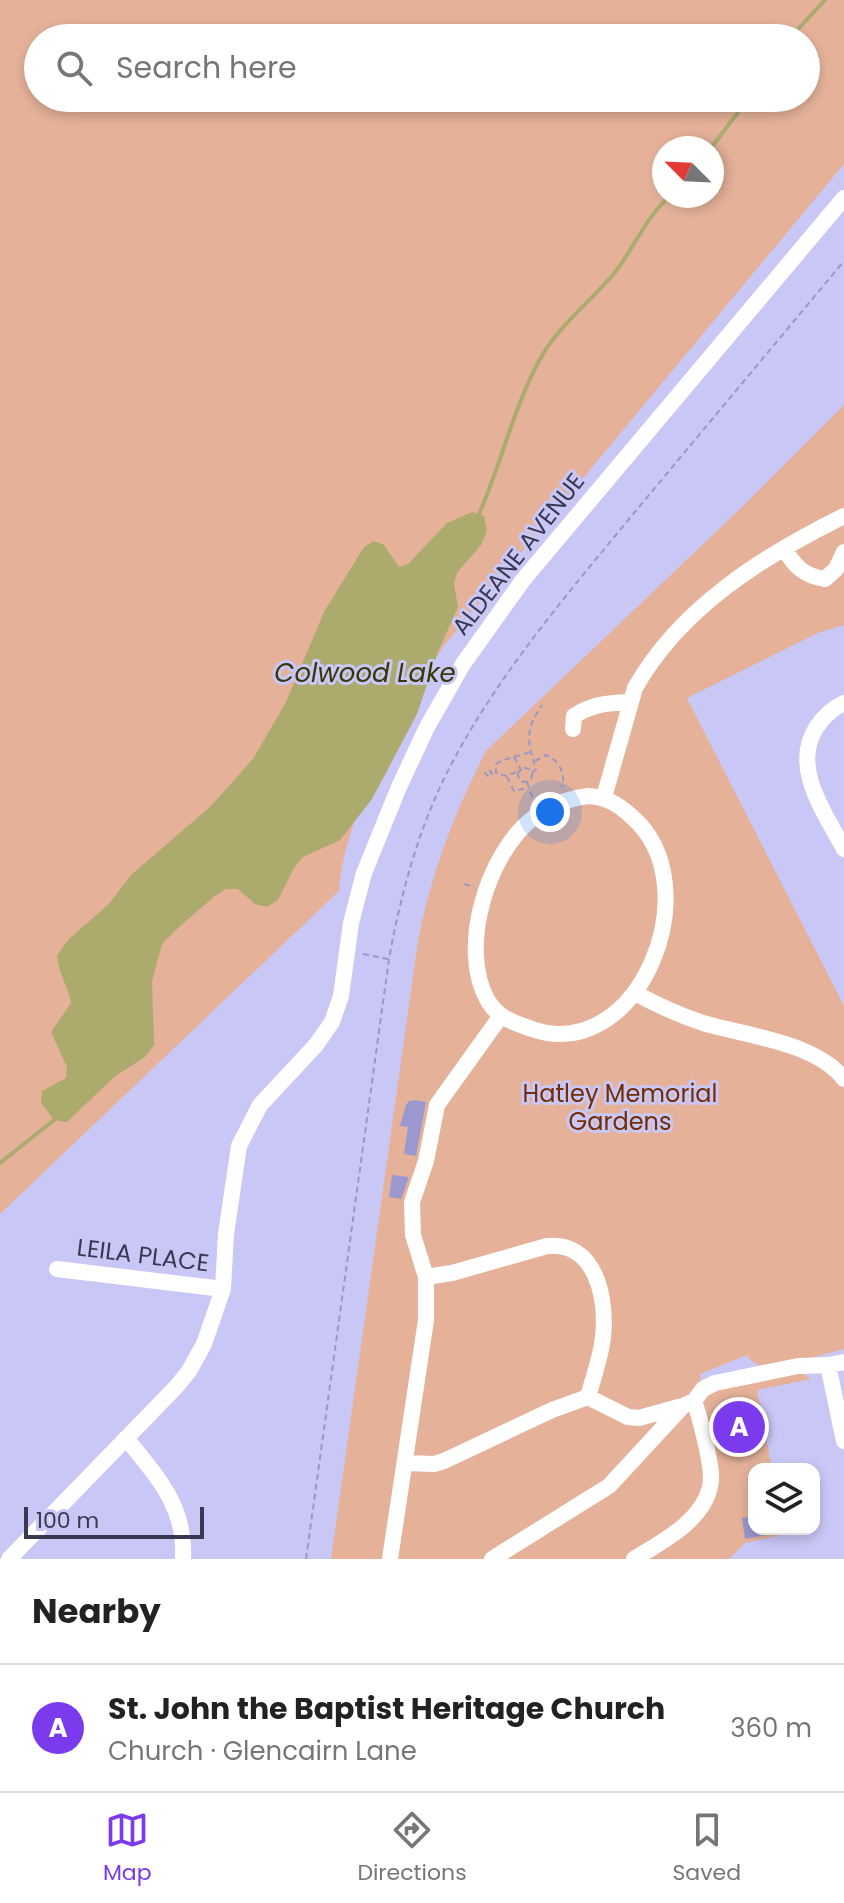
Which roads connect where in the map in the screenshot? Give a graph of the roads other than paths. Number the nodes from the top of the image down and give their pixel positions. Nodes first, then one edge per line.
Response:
1 (844, 198) edge
2 (844, 516) edge
3 (784, 548) junction
4 (844, 552) edge
5 (629, 702) junction
6 (844, 703) edge
7 (573, 729) dead end
8 (604, 797) junction
9 (844, 849) edge
10 (635, 993) junction
11 (500, 1017) junction
12 (844, 1079) edge
13 (57, 1269) dead end
14 (426, 1277) junction
15 (223, 1289) junction
16 (836, 1364) edge
17 (588, 1397) junction
18 (688, 1403) junction
19 (126, 1438) junction
20 (844, 1441) edge
21 (406, 1463) junction
22 (9, 1559) edge
23 (183, 1559) edge
24 (390, 1559) edge
25 (492, 1559) edge
26 (634, 1559) edge

1 - 15 street, ALDEANE AVENUE
2 - 3 street
3 - 4 street
3 - 5 street
5 - 7 street
5 - 8 street
6 - 9 street
8 - 10 street
8 - 11 street
10 - 11 street
10 - 12 street
11 - 14 street
13 - 15 street, LEILA PLACE
14 - 17 street
14 - 21 street
15 - 19 street, ALDEANE AVENUE
16 - 18 street
16 - 20 street
17 - 18 street
17 - 21 street
18 - 25 street
18 - 26 street
19 - 22 street, ALDEANE AVENUE
19 - 23 street
21 - 24 street

